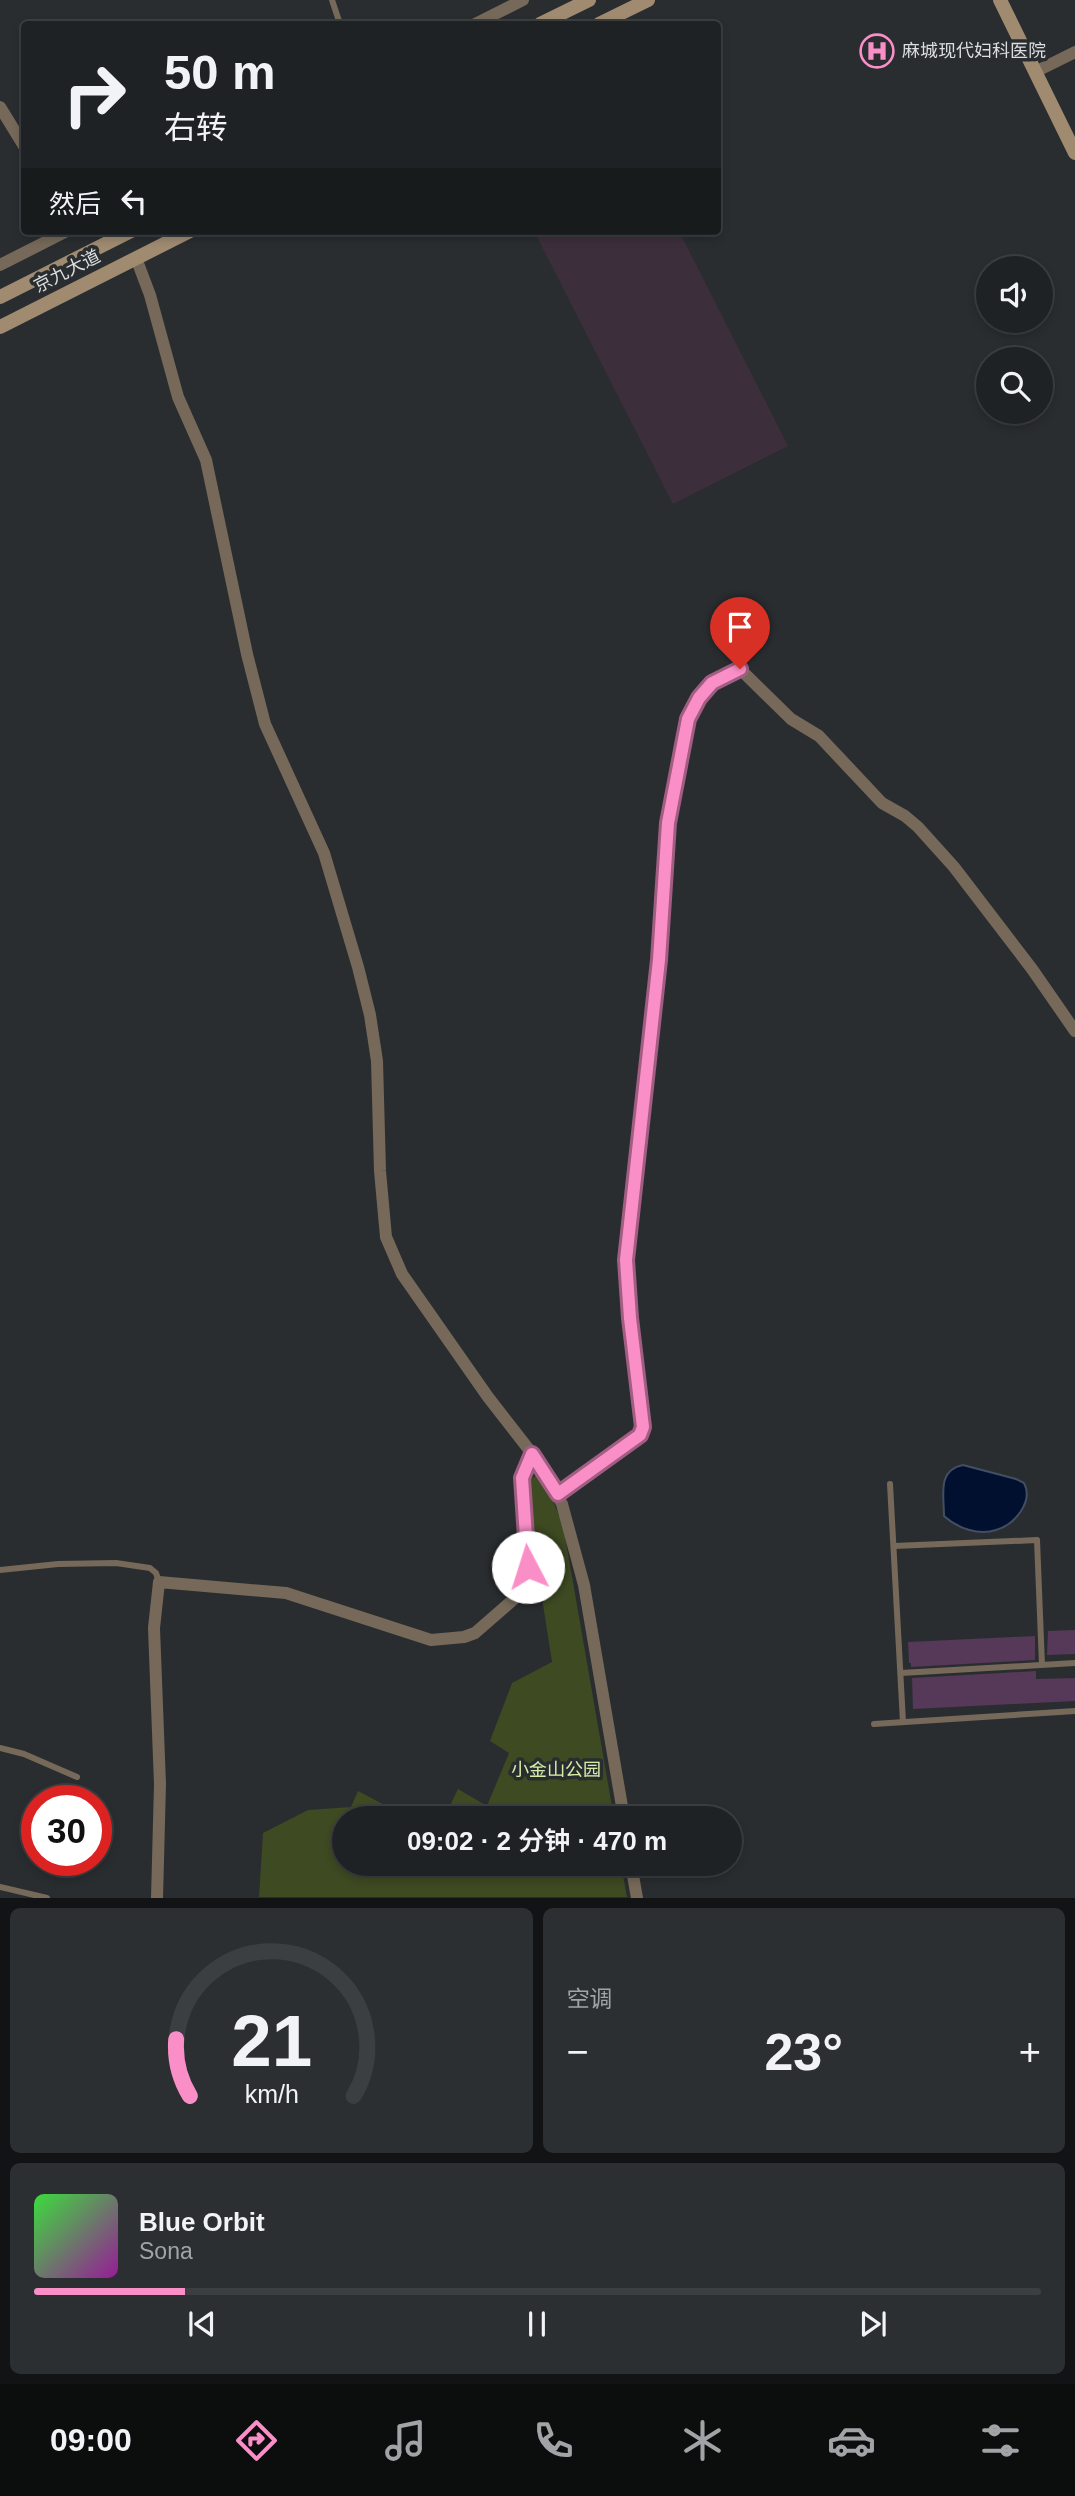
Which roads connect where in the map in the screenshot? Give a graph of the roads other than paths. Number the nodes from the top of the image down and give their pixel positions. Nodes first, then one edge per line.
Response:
1 (332, 0) edge
2 (523, 0) edge
3 (589, 0) edge
4 (648, 0) edge
5 (1000, 0) edge
6 (339, 21) edge
7 (481, 21) edge
8 (546, 21) edge
9 (605, 21) edge
10 (1075, 52) edge
11 (1035, 72) junction
12 (0, 107) edge
13 (21, 141) edge
14 (1075, 153) edge
15 (59, 235) edge
16 (123, 235) edge
17 (182, 235) edge
18 (136, 258) junction
19 (0, 265) edge
20 (0, 297) edge
21 (0, 327) edge
22 (1075, 1031) edge
23 (532, 1454) junction
24 (890, 1484) dead end
25 (558, 1494) junction
26 (894, 1546) junction
27 (0, 1570) edge
28 (159, 1582) junction
29 (1075, 1663) edge
30 (1042, 1665) junction
31 (901, 1673) junction
32 (1075, 1711) edge
33 (903, 1722) junction
34 (874, 1724) dead end
35 (0, 1748) edge
36 (77, 1777) dead end
37 (622, 1806) edge
38 (633, 1876) edge
39 (0, 1887) edge
40 (47, 1898) edge
41 (156, 1898) edge
42 (637, 1898) edge

1 - 6 lane
2 - 7 street
3 - 8 street
4 - 9 street
5 - 11 street
10 - 11 street
11 - 14 street
12 - 13 street
15 - 19 street
16 - 20 street, 京九大道
17 - 18 street, 京九大道
18 - 21 street, 京九大道
18 - 23 street
22 - 25 street
23 - 25 street
23 - 28 street
24 - 26 lane
25 - 37 street
26 - 30 lane
26 - 31 lane
27 - 28 lane
28 - 41 street
29 - 30 lane
30 - 31 lane
31 - 33 lane
32 - 33 lane
33 - 34 lane
35 - 36 lane
38 - 42 street
39 - 40 lane

